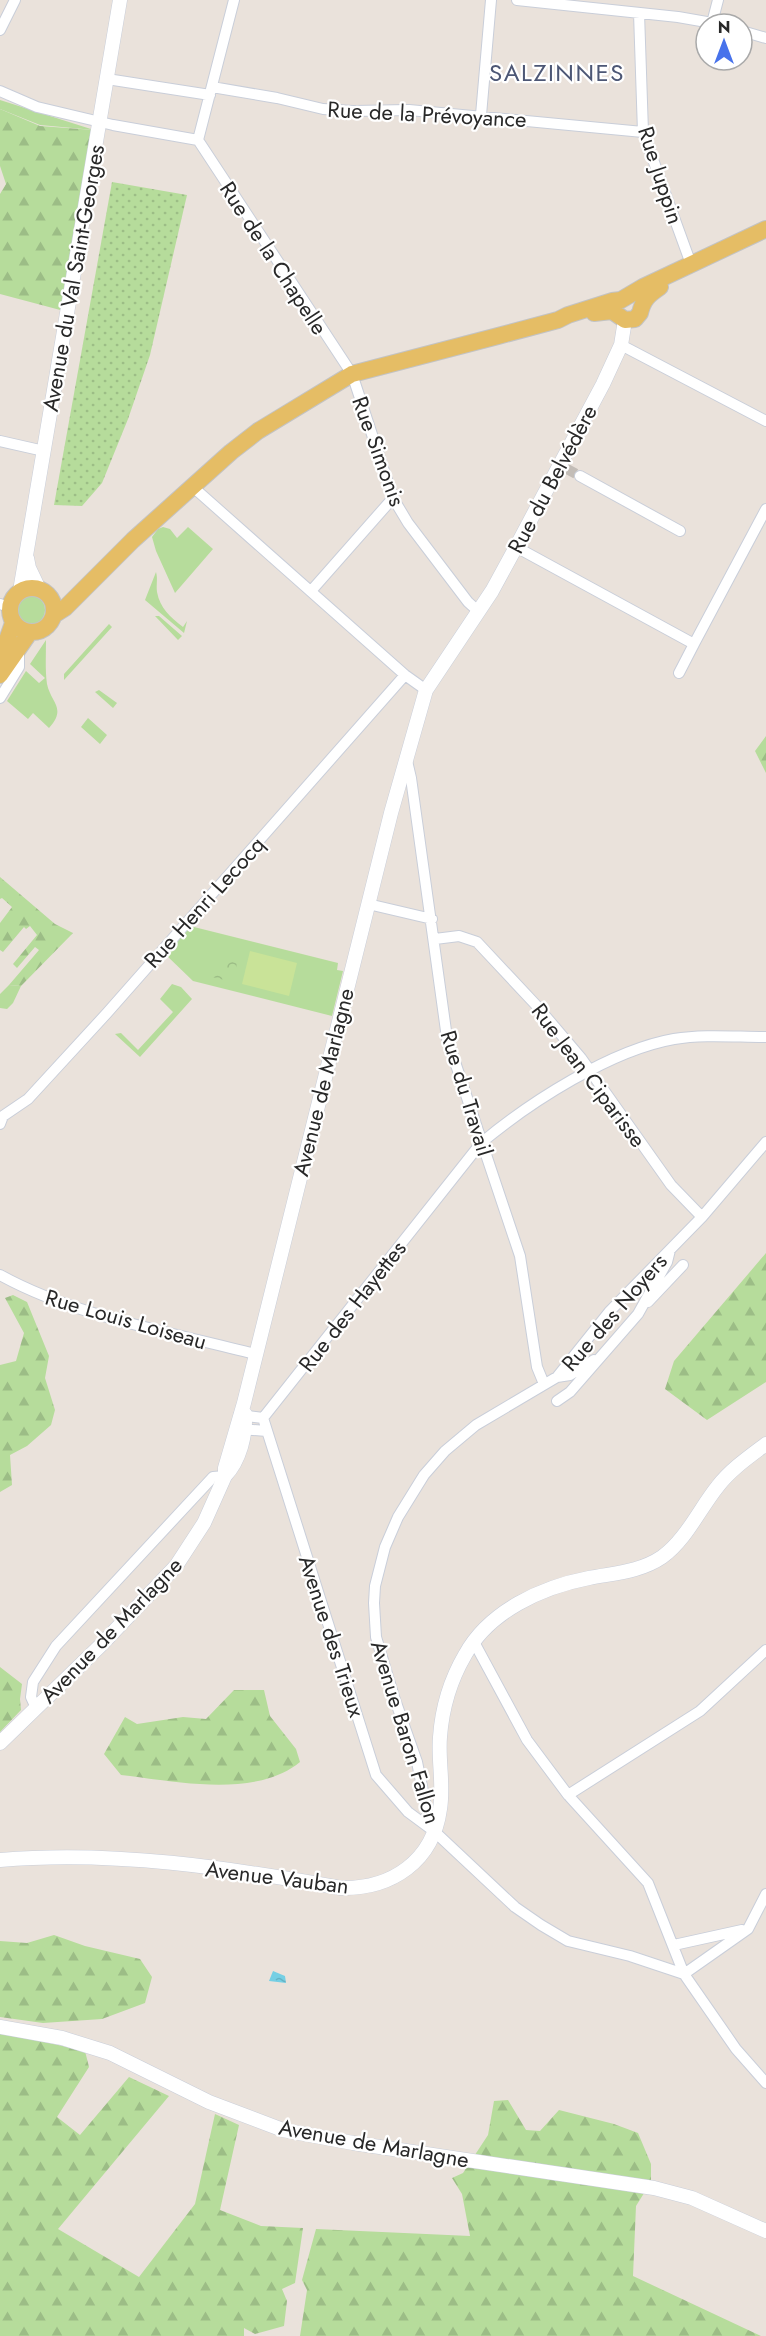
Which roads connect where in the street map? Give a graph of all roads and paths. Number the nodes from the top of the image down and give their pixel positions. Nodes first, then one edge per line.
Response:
1 (15, 0) edge
2 (120, 0) edge
3 (234, 0) edge
4 (491, 0) edge
5 (517, 0) edge
6 (572, 3) edge
7 (639, 13) junction
8 (694, 20) edge
9 (0, 30) edge
10 (107, 79) junction
11 (0, 91) edge
12 (211, 91) junction
13 (481, 115) junction
14 (100, 122) junction
15 (643, 132) junction
16 (198, 140) junction
17 (766, 229) edge
18 (712, 256) junction
19 (691, 264) junction
20 (633, 305) junction
21 (621, 345) junction
22 (352, 374) junction
23 (766, 422) edge
24 (0, 441) edge
25 (44, 451) junction
26 (580, 476) tunnel mouth
27 (193, 487) junction
28 (393, 498) junction
29 (766, 509) edge
30 (680, 531) dead end
31 (516, 547) junction
32 (27, 557) junction
33 (92, 579) junction
34 (20, 591) junction
35 (311, 591) junction
36 (44, 592) junction
37 (8, 611) edge
38 (478, 611) junction
39 (54, 615) junction
40 (30, 632) junction
41 (694, 644) junction
42 (19, 650) junction
43 (0, 660) edge
44 (679, 673) dead end
45 (0, 675) edge
46 (405, 675) junction
47 (426, 690) junction
48 (0, 698) edge
49 (406, 761) junction
50 (368, 904) junction
51 (432, 919) junction
52 (435, 939) junction
53 (766, 1037) edge
54 (590, 1071) junction
55 (1, 1118) edge
56 (766, 1142) edge
57 (482, 1143) junction
58 (702, 1217) junction
59 (671, 1248) junction
60 (683, 1265) dead end
61 (0, 1275) edge
62 (638, 1314) junction
63 (255, 1354) junction
64 (600, 1358) junction
65 (557, 1377) junction
66 (544, 1384) junction
67 (557, 1401) dead end
68 (243, 1416) junction
69 (263, 1418) junction
70 (267, 1431) junction
71 (766, 1444) edge
72 (225, 1476) junction
73 (474, 1642) junction
74 (766, 1650) edge
75 (36, 1708) junction
76 (0, 1743) edge
77 (568, 1795) junction
78 (435, 1832) junction
79 (0, 1860) edge
80 (766, 1894) edge
81 (748, 1929) junction
82 (674, 1945) junction
83 (684, 1974) junction
84 (0, 2027) edge
85 (766, 2083) edge
86 (766, 2231) edge

1 - 9 street
2 - 10 main road, Avenue du Val Saint-Georges
3 - 12 street
4 - 13 street
5 - 6 street
6 - 7 street
7 - 8 street
7 - 15 street, Rue Juppin
10 - 12 street, Rue de la Prévoyance
10 - 14 main road, Avenue du Val Saint-Georges
11 - 14 street
12 - 13 street, Rue de la Prévoyance
12 - 16 street
13 - 15 street, Rue de la Prévoyance
14 - 16 street
14 - 25 main road, Avenue du Val Saint-Georges
15 - 19 street, Rue Juppin
16 - 22 street, Rue de la Chapelle
17 - 18 main road
18 - 19 main road
18 - 20 main road
19 - 20 main road
20 - 21 main road, Rue du Belvédère
20 - 22 main road
21 - 23 street
21 - 31 main road, Rue du Belvédère
22 - 27 main road
22 - 28 street, Rue Simonis
24 - 25 street
25 - 32 main road, Avenue du Val Saint-Georges
26 - 30 street
27 - 33 main road
27 - 35 street
28 - 35 street
28 - 38 street, Rue Simonis
29 - 41 street
31 - 38 main road, Rue du Belvédère
31 - 41 street
32 - 34 main road, Avenue du Val Saint-Georges
32 - 36 main road, Avenue du Val Saint-Georges
33 - 36 main road
33 - 39 main road
34 - 36 main road
34 - 37 main road
35 - 46 street
36 - 39 main road
37 - 40 main road
37 - 43 main road
38 - 47 main road, Rue du Belvédère
39 - 40 main road
40 - 42 main road
41 - 44 street
42 - 45 main road
42 - 48 street
46 - 47 street
46 - 55 street, Rue Henri Lecocq
47 - 49 main road, Avenue de Marlagne
49 - 50 main road, Avenue de Marlagne
49 - 51 street, Rue du Travail
50 - 51 street
50 - 63 main road, Avenue de Marlagne
51 - 52 street, Rue du Travail
52 - 54 street, Rue Jean Ciparisse
52 - 57 street, Rue du Travail
53 - 54 street, Rue des Hayettes
54 - 57 street, Rue des Hayettes
54 - 58 street, Rue Jean Ciparisse
56 - 58 street, Rue des Noyers
57 - 66 street, Rue du Travail
57 - 69 street, Rue des Hayettes
58 - 59 street, Rue des Noyers
59 - 62 street, Rue des Noyers
59 - 65 street, Rue des Noyers
60 - 62 street, Rue des Noyers
61 - 63 street, Rue Louis Loiseau
62 - 64 street, Rue des Noyers
63 - 68 main road, Avenue de Marlagne
64 - 65 street, Rue des Noyers
64 - 67 street, Rue des Noyers
65 - 66 street, Rue des Noyers
66 - 78 street, Avenue Baron Fallon
68 - 69 street
68 - 70 street
68 - 72 main road, Avenue de Marlagne
69 - 70 street, Avenue des Trieux
70 - 78 street, Avenue des Trieux
71 - 73 main road, Avenue Vauban
72 - 75 main road, Avenue de Marlagne
72 - 75 street
73 - 77 street
73 - 78 main road, Avenue Vauban
74 - 77 street
75 - 76 main road, Avenue de Marlagne
77 - 82 street
78 - 79 main road, Avenue Vauban
78 - 83 street, Avenue Baron Fallon
80 - 81 street
81 - 82 street
81 - 83 street
82 - 83 street
83 - 85 street
84 - 86 main road, Avenue de Marlagne

